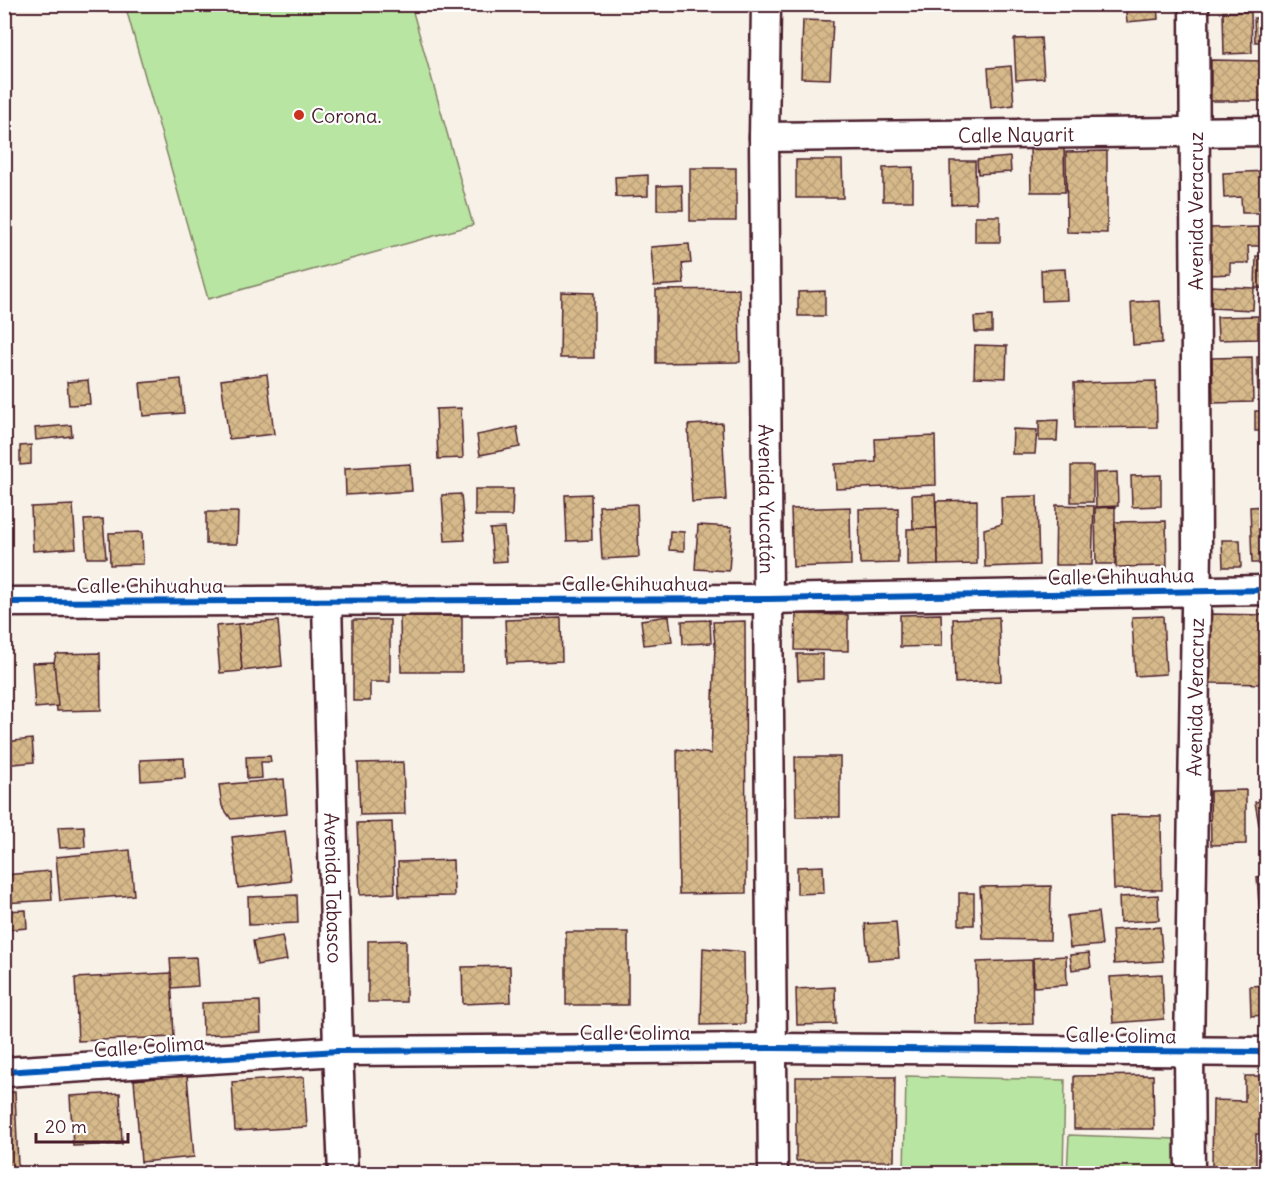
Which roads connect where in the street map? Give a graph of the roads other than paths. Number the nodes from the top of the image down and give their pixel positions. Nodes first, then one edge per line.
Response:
1 (766, 4) edge
2 (1194, 4) edge
3 (1194, 131) junction
4 (1266, 131) edge
5 (764, 137) junction
6 (1266, 590) edge
7 (1197, 591) junction
8 (768, 599) junction
9 (4, 602) edge
10 (327, 602) junction
11 (772, 1048) junction
12 (338, 1051) junction
13 (1189, 1052) junction
14 (1266, 1052) edge
15 (4, 1072) edge
16 (343, 1173) edge
17 (773, 1173) edge
18 (1190, 1173) edge

1 - 5 street, Avenida Yucatán
2 - 3 street, Avenida Veracruz
3 - 4 street, Calle Nayarit
3 - 5 street, Calle Nayarit
3 - 7 street, Avenida Veracruz
5 - 8 street, Avenida Yucatán
6 - 7 street, Calle Chihuahua
7 - 8 street, Calle Chihuahua
7 - 13 street, Avenida Veracruz
8 - 10 street, Calle Chihuahua
8 - 11 street, Avenida Yucatán
9 - 10 street, Calle Chihuahua
10 - 12 street, Avenida Tabasco
11 - 12 street, Calle Colima
11 - 13 street, Calle Colima
11 - 17 street, Avenida Yucatán
12 - 15 street, Calle Colima
12 - 16 street, Avenida Tabasco
13 - 14 street, Calle Colima
13 - 18 street, Avenida Veracruz

